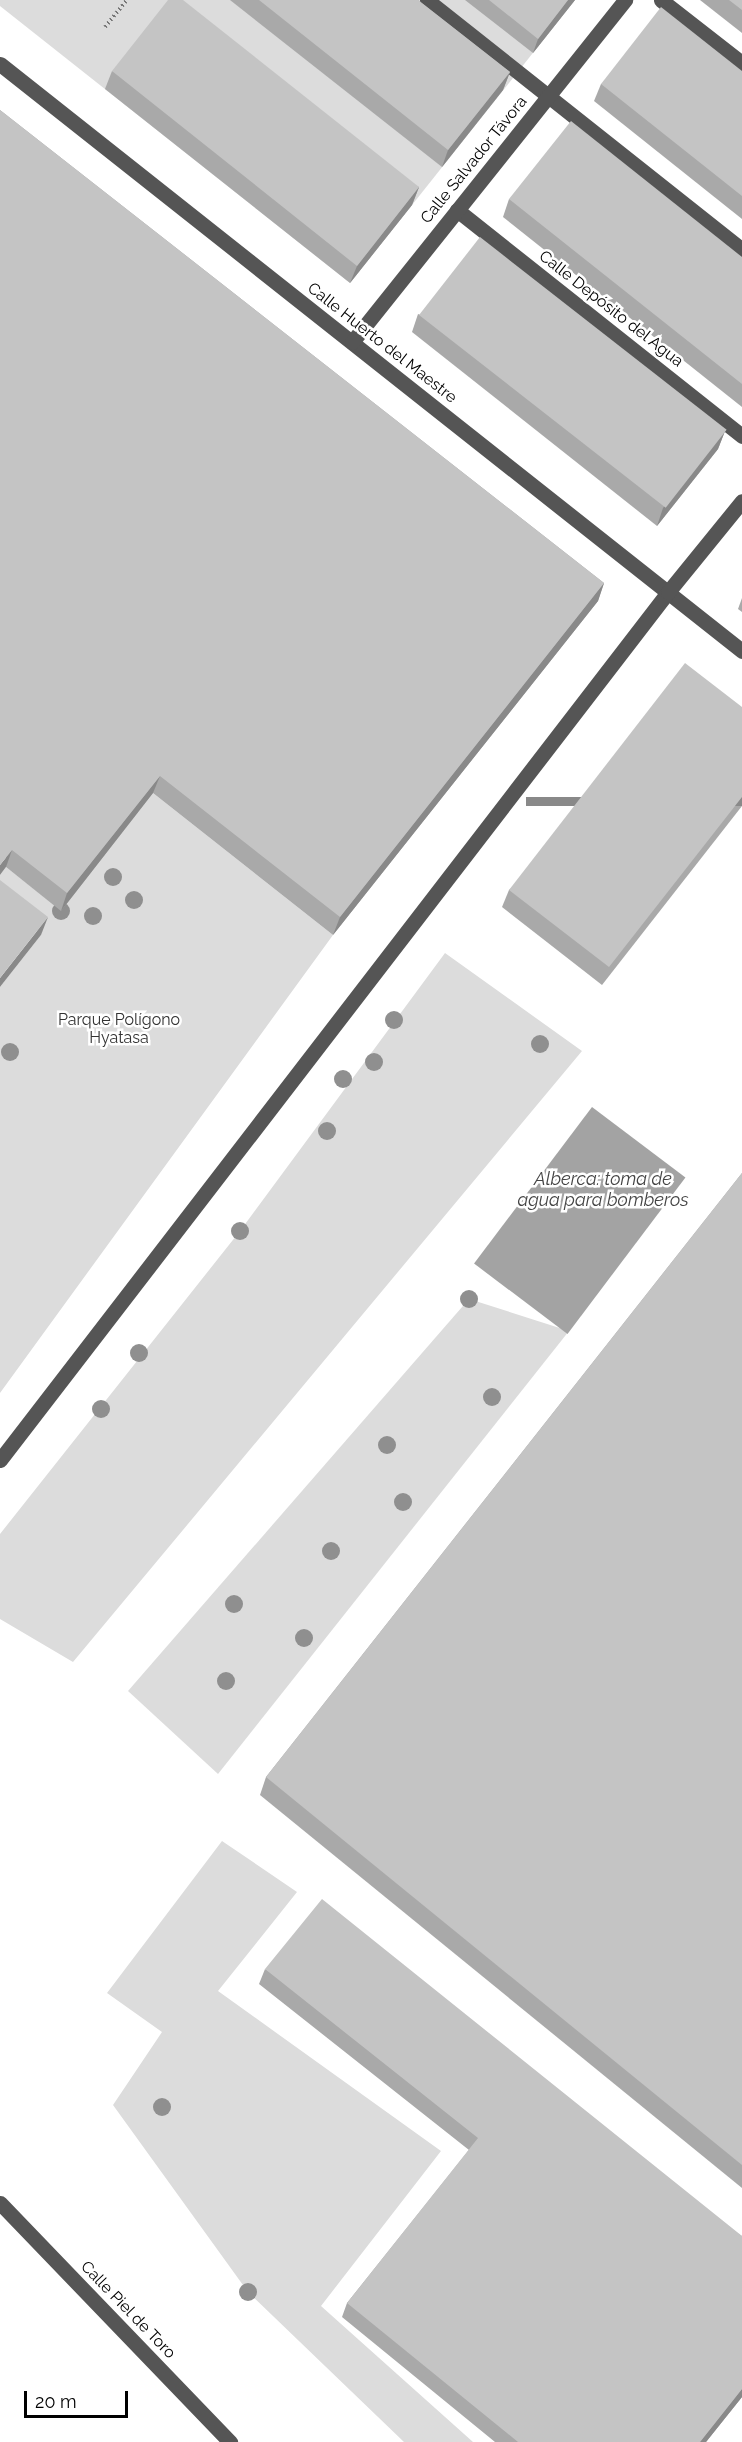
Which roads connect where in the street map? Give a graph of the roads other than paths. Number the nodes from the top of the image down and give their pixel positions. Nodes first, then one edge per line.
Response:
1 (427, 0) edge
2 (625, 0) edge
3 (662, 0) edge
4 (742, 63) edge
5 (0, 64) edge
6 (548, 96) junction
7 (458, 210) junction
8 (742, 250) edge
9 (352, 342) junction
10 (742, 436) edge
11 (742, 501) edge
12 (668, 592) junction
13 (742, 651) edge
14 (0, 1460) edge
15 (0, 2204) edge
16 (230, 2442) edge

1 - 6 street
2 - 6 street, Calle Salvador Távora
3 - 4 street
5 - 9 street, Calle Huerto del Maestre
6 - 7 street, Calle Salvador Távora
6 - 8 street
7 - 9 street, Calle Salvador Távora
7 - 10 street, Calle Depósito del Agua
9 - 12 street, Calle Huerto del Maestre
11 - 12 street
12 - 13 street, Calle Huerto del Maestre
12 - 14 street
15 - 16 street, Calle Piel de Toro

